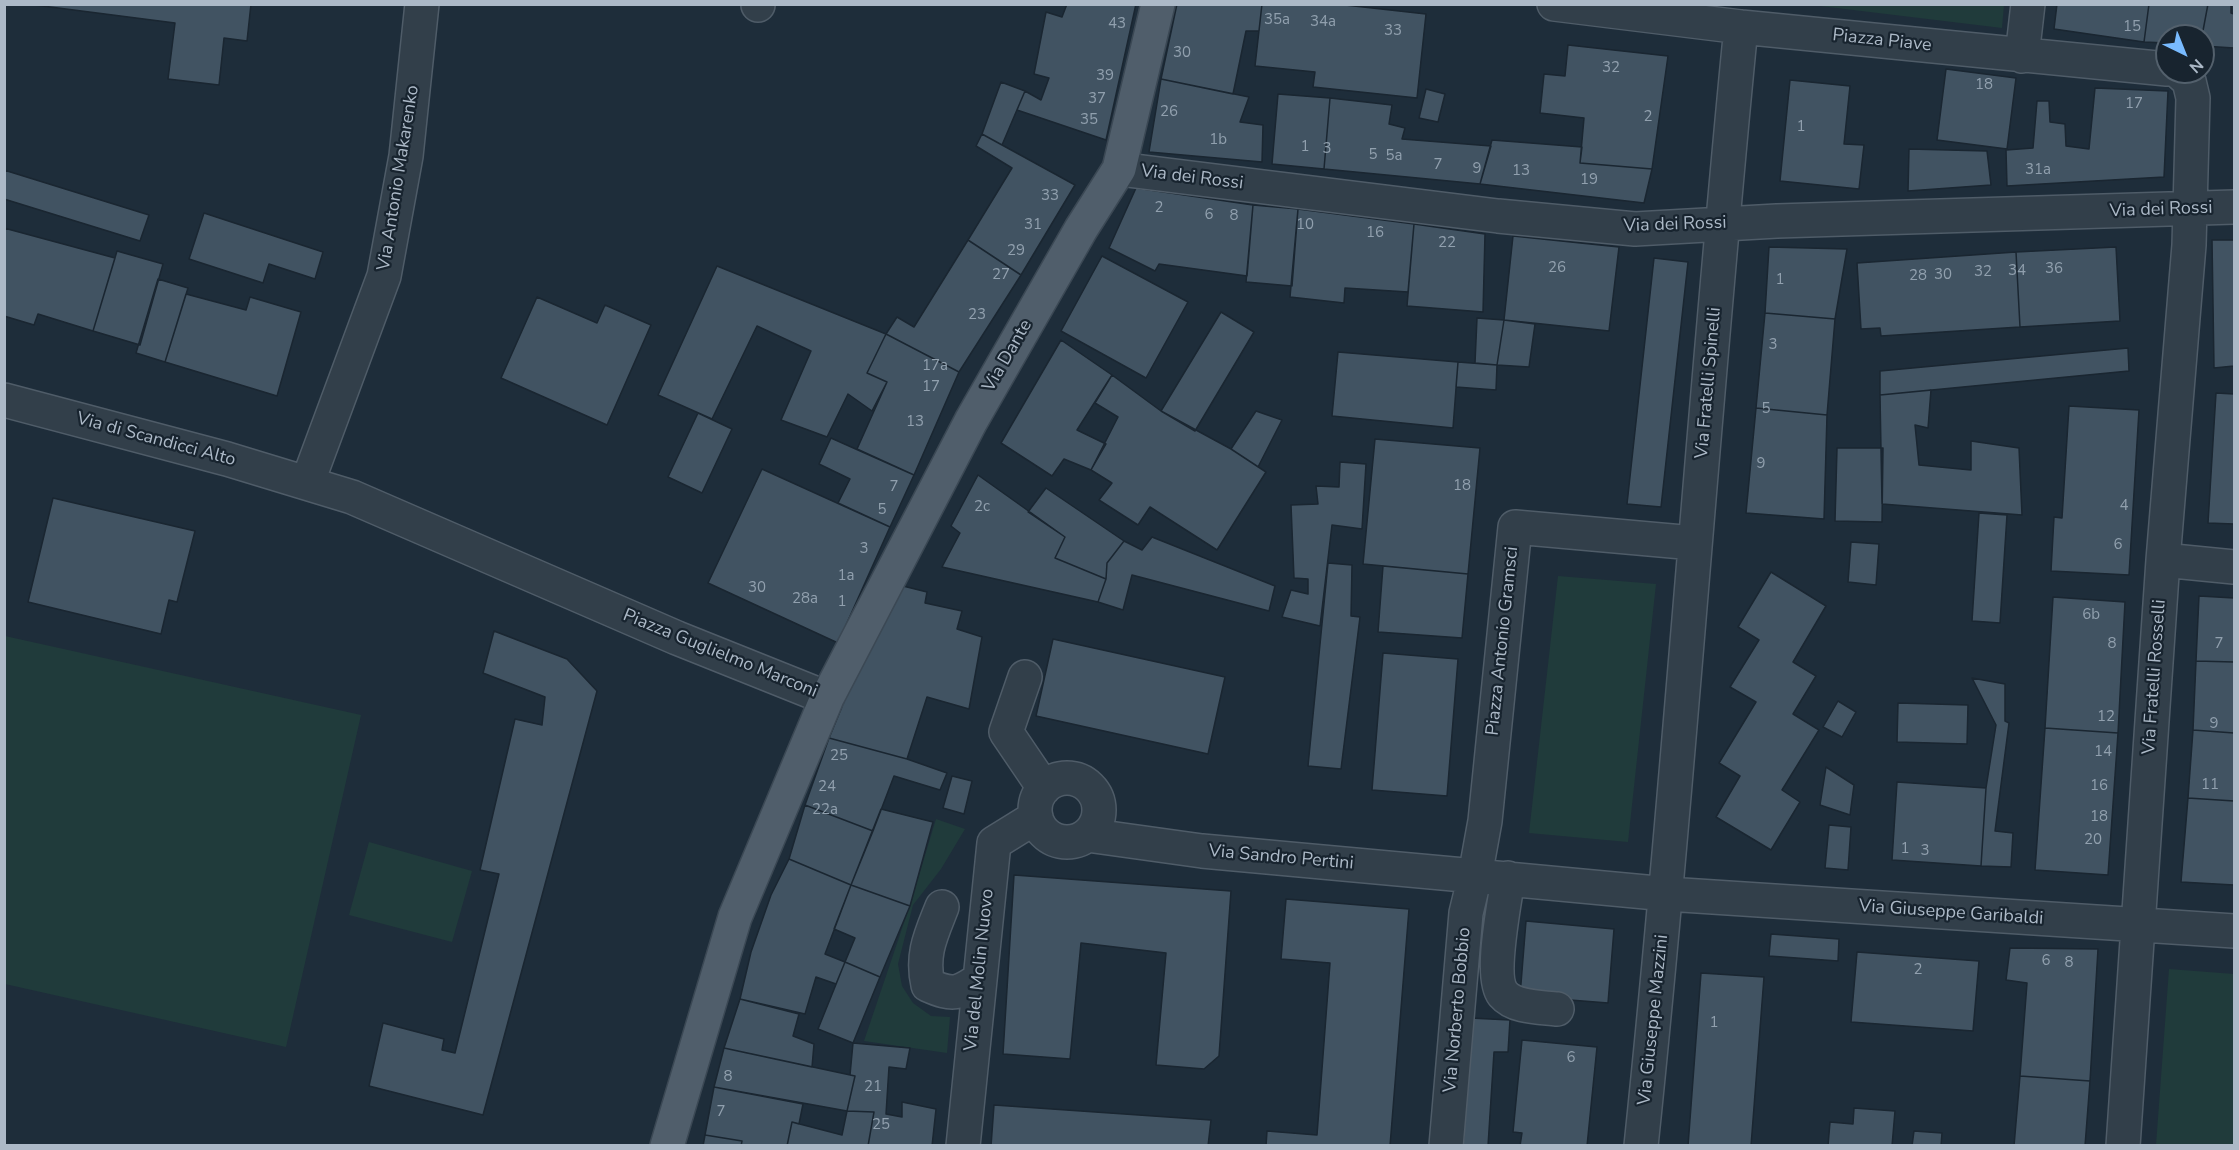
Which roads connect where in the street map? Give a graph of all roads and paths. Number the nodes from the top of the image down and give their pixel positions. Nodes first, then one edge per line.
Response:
1 (422, 4) edge
2 (1158, 4) edge
3 (1554, 4) edge
4 (2028, 4) edge
5 (1741, 27) junction
6 (2022, 56) junction
7 (2155, 68) edge
8 (2190, 84) edge
9 (1119, 169) junction
10 (2235, 207) edge
11 (2190, 209) junction
12 (1724, 223) junction
13 (4, 400) edge
14 (308, 481) junction
15 (1694, 543) junction
16 (2163, 560) junction
17 (2235, 567) edge
18 (1024, 677) dead end
19 (827, 698) junction
20 (1040, 802) junction
21 (1087, 835) junction
22 (1475, 876) junction
23 (1508, 878) junction
24 (1667, 894) junction
25 (942, 907) dead end
26 (2139, 925) junction
27 (2235, 931) edge
28 (980, 979) junction
29 (1557, 1009) dead end
30 (667, 1146) edge
31 (963, 1146) edge
32 (1446, 1146) edge
33 (1641, 1146) edge
34 (2123, 1146) edge

1 - 14 street, Via Antonio Makarenko
2 - 9 main road, Via Dante
3 - 5 street, Piazza Piave
4 - 6 street
5 - 6 street, Piazza Piave
5 - 12 street, Via Fratelli Spinelli
6 - 7 street, Piazza Piave
8 - 11 street
9 - 12 street, Via dei Rossi
9 - 19 main road, Via Dante
10 - 11 street, Via dei Rossi
11 - 12 street, Via dei Rossi
11 - 16 street, Via Fratelli Rosselli
12 - 15 street, Via Fratelli Spinelli
13 - 14 street, Via di Scandicci Alto
14 - 19 street, Piazza Guglielmo Marconi
15 - 22 street, Piazza Antonio Gramsci
15 - 24 street
16 - 17 street
16 - 26 street, Via Fratelli Rosselli
18 - 20 street
19 - 30 main road, Piazza Guglielmo Marconi
20 - 21 street, Via Sandro Pertini
20 - 21 street
20 - 28 street, Via del Molin Nuovo
21 - 22 street, Via Sandro Pertini
22 - 23 street
22 - 32 street, Via Norberto Bobbio
23 - 24 street
23 - 29 street
24 - 26 street, Via Giuseppe Garibaldi
24 - 33 street, Via Giuseppe Mazzini
25 - 28 street
26 - 27 street, Via Giuseppe Garibaldi
26 - 34 street, Via Fratelli Rosselli
28 - 31 street, Via del Molin Nuovo

